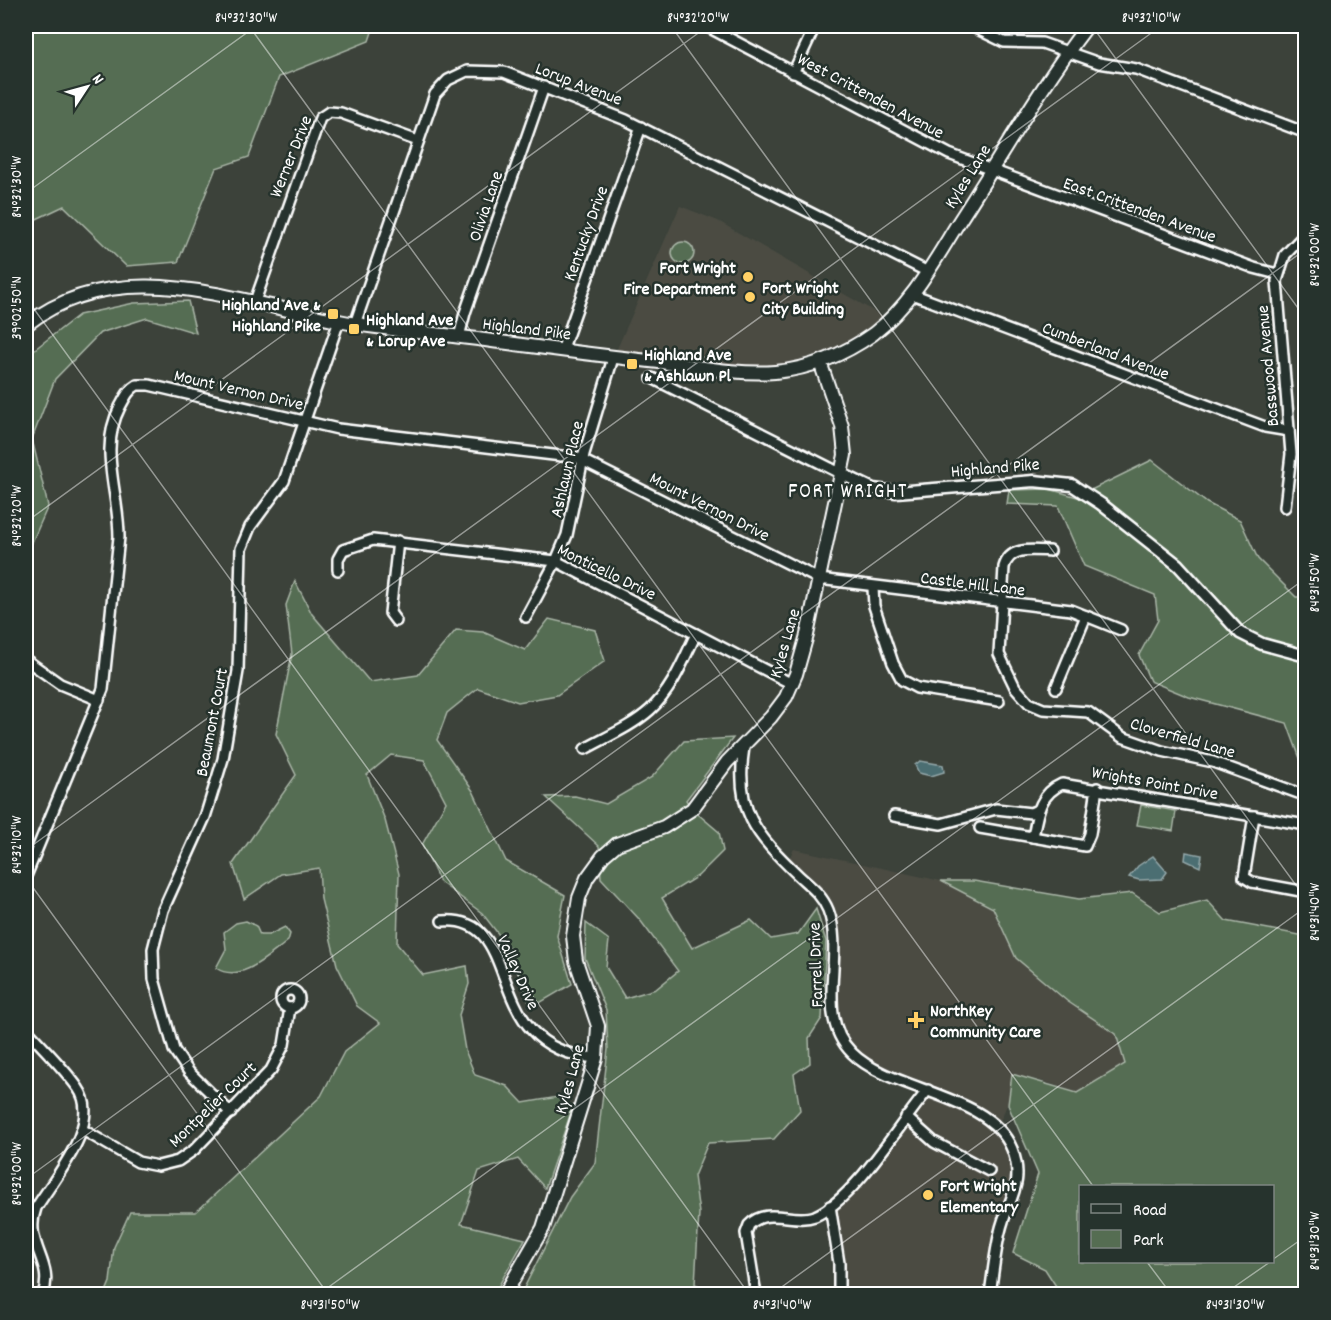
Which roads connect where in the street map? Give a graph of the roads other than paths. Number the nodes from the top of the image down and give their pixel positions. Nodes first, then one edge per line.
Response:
1 (706, 26) edge
2 (815, 26) edge
3 (971, 26) edge
4 (1087, 26) edge
5 (1068, 51) junction
6 (793, 73) junction
7 (544, 87) junction
8 (640, 127) junction
9 (1305, 133) edge
10 (418, 141) junction
11 (992, 171) junction
12 (1305, 233) edge
13 (928, 272) junction
14 (1277, 274) junction
15 (912, 294) junction
16 (254, 304) junction
17 (339, 321) junction
18 (355, 324) junction
19 (26, 325) edge
20 (459, 337) junction
21 (562, 351) junction
22 (613, 358) junction
23 (820, 362) junction
24 (652, 378) dead end
25 (305, 422) junction
26 (1289, 431) junction
27 (583, 460) junction
28 (842, 474) junction
29 (1285, 507) dead end
30 (398, 541) junction
31 (1050, 551) dead end
32 (556, 561) junction
33 (338, 570) dead end
34 (819, 579) junction
35 (873, 588) junction
36 (1001, 603) junction
37 (1086, 616) junction
38 (526, 617) dead end
39 (396, 621) dead end
40 (1121, 630) dead end
41 (696, 634) junction
42 (1305, 656) edge
43 (26, 660) edge
44 (792, 684) junction
45 (1056, 687) dead end
46 (99, 700) junction
47 (999, 701) dead end
48 (744, 747) junction
49 (585, 749) dead end
50 (1097, 788) junction
51 (1298, 793) dead end
52 (1037, 810) junction
53 (894, 816) dead end
54 (1254, 816) junction
55 (1305, 825) edge
56 (980, 828) dead end
57 (1033, 837) junction
58 (26, 876) edge
59 (1305, 892) edge
60 (442, 921) dead end
61 (290, 1008) dead end
62 (26, 1029) edge
63 (596, 1058) junction
64 (928, 1090) junction
65 (231, 1113) junction
66 (906, 1117) junction
67 (83, 1130) junction
68 (988, 1171) dead end
69 (26, 1202) edge
70 (830, 1206) junction
71 (36, 1208) junction
72 (43, 1294) edge
73 (505, 1294) edge
74 (756, 1294) edge
75 (839, 1294) edge
76 (990, 1294) edge

1 - 6 street, West Crittenden Avenue
2 - 6 street
3 - 5 street
4 - 5 main road, Kyles Lane
5 - 9 street
5 - 11 main road, Kyles Lane
6 - 11 street, West Crittenden Avenue
7 - 8 street, Lorup Avenue
7 - 10 street, Lorup Avenue
7 - 20 street, Olivia Lane
8 - 13 street, Lorup Avenue
8 - 21 street, Kentucky Drive
10 - 16 street, Werner Drive
10 - 18 street, Lorup Avenue
11 - 13 main road, Kyles Lane
11 - 14 street, East Crittenden Avenue
12 - 14 street
13 - 15 main road, Kyles Lane
14 - 26 street, Basswood Avenue
15 - 23 main road, Kyles Lane
15 - 26 street, Cumberland Avenue
16 - 17 main road, Highland Pike
16 - 19 main road, Highland Pike
17 - 18 main road, Highland Pike
17 - 25 street, Beaumont Court
18 - 20 main road, Highland Pike
20 - 21 main road, Highland Pike
21 - 22 main road, Highland Pike
22 - 23 main road, Highland Pike
22 - 27 street, Ashlawn Place
23 - 28 main road, Kyles Lane
24 - 28 street, Highland Pike
25 - 27 street, Mount Vernon Drive
25 - 46 street, Mount Vernon Drive
25 - 65 street, Beaumont Court
26 - 29 street, Basswood Avenue
27 - 32 street, Ashlawn Place
27 - 34 street, Mount Vernon Drive
28 - 34 main road, Kyles Lane
28 - 42 street, Highland Pike
30 - 32 street, Monticello Drive
30 - 33 street, Monticello Drive
30 - 39 street
31 - 36 street, Cloverfield Lane
32 - 38 street, Ashlawn Place
32 - 41 street, Monticello Drive
34 - 35 street, Castle Hill Lane
34 - 44 main road, Kyles Lane
35 - 36 street, Castle Hill Lane
35 - 47 street
36 - 37 street, Castle Hill Lane
36 - 51 street, Cloverfield Lane
37 - 40 street, Castle Hill Lane
37 - 45 street
41 - 44 street, Monticello Drive
41 - 49 street
43 - 46 street
44 - 48 main road, Kyles Lane
46 - 58 street, Mount Vernon Drive
48 - 63 main road, Kyles Lane
48 - 64 street, Farrell Drive
50 - 52 street, Wrights Point Drive
50 - 54 street, Wrights Point Drive
50 - 57 street
52 - 53 street
52 - 57 street
54 - 55 street, Wrights Point Drive
54 - 59 street
56 - 57 street
60 - 63 street, Valley Drive
61 - 65 street, Montpelier Court
62 - 67 street
63 - 73 main road, Kyles Lane
64 - 66 street
64 - 76 street, Farrell Drive
65 - 67 street, Montpelier Court
66 - 68 street
66 - 70 street
67 - 71 street
69 - 71 street
70 - 74 street
70 - 75 street
71 - 72 street

